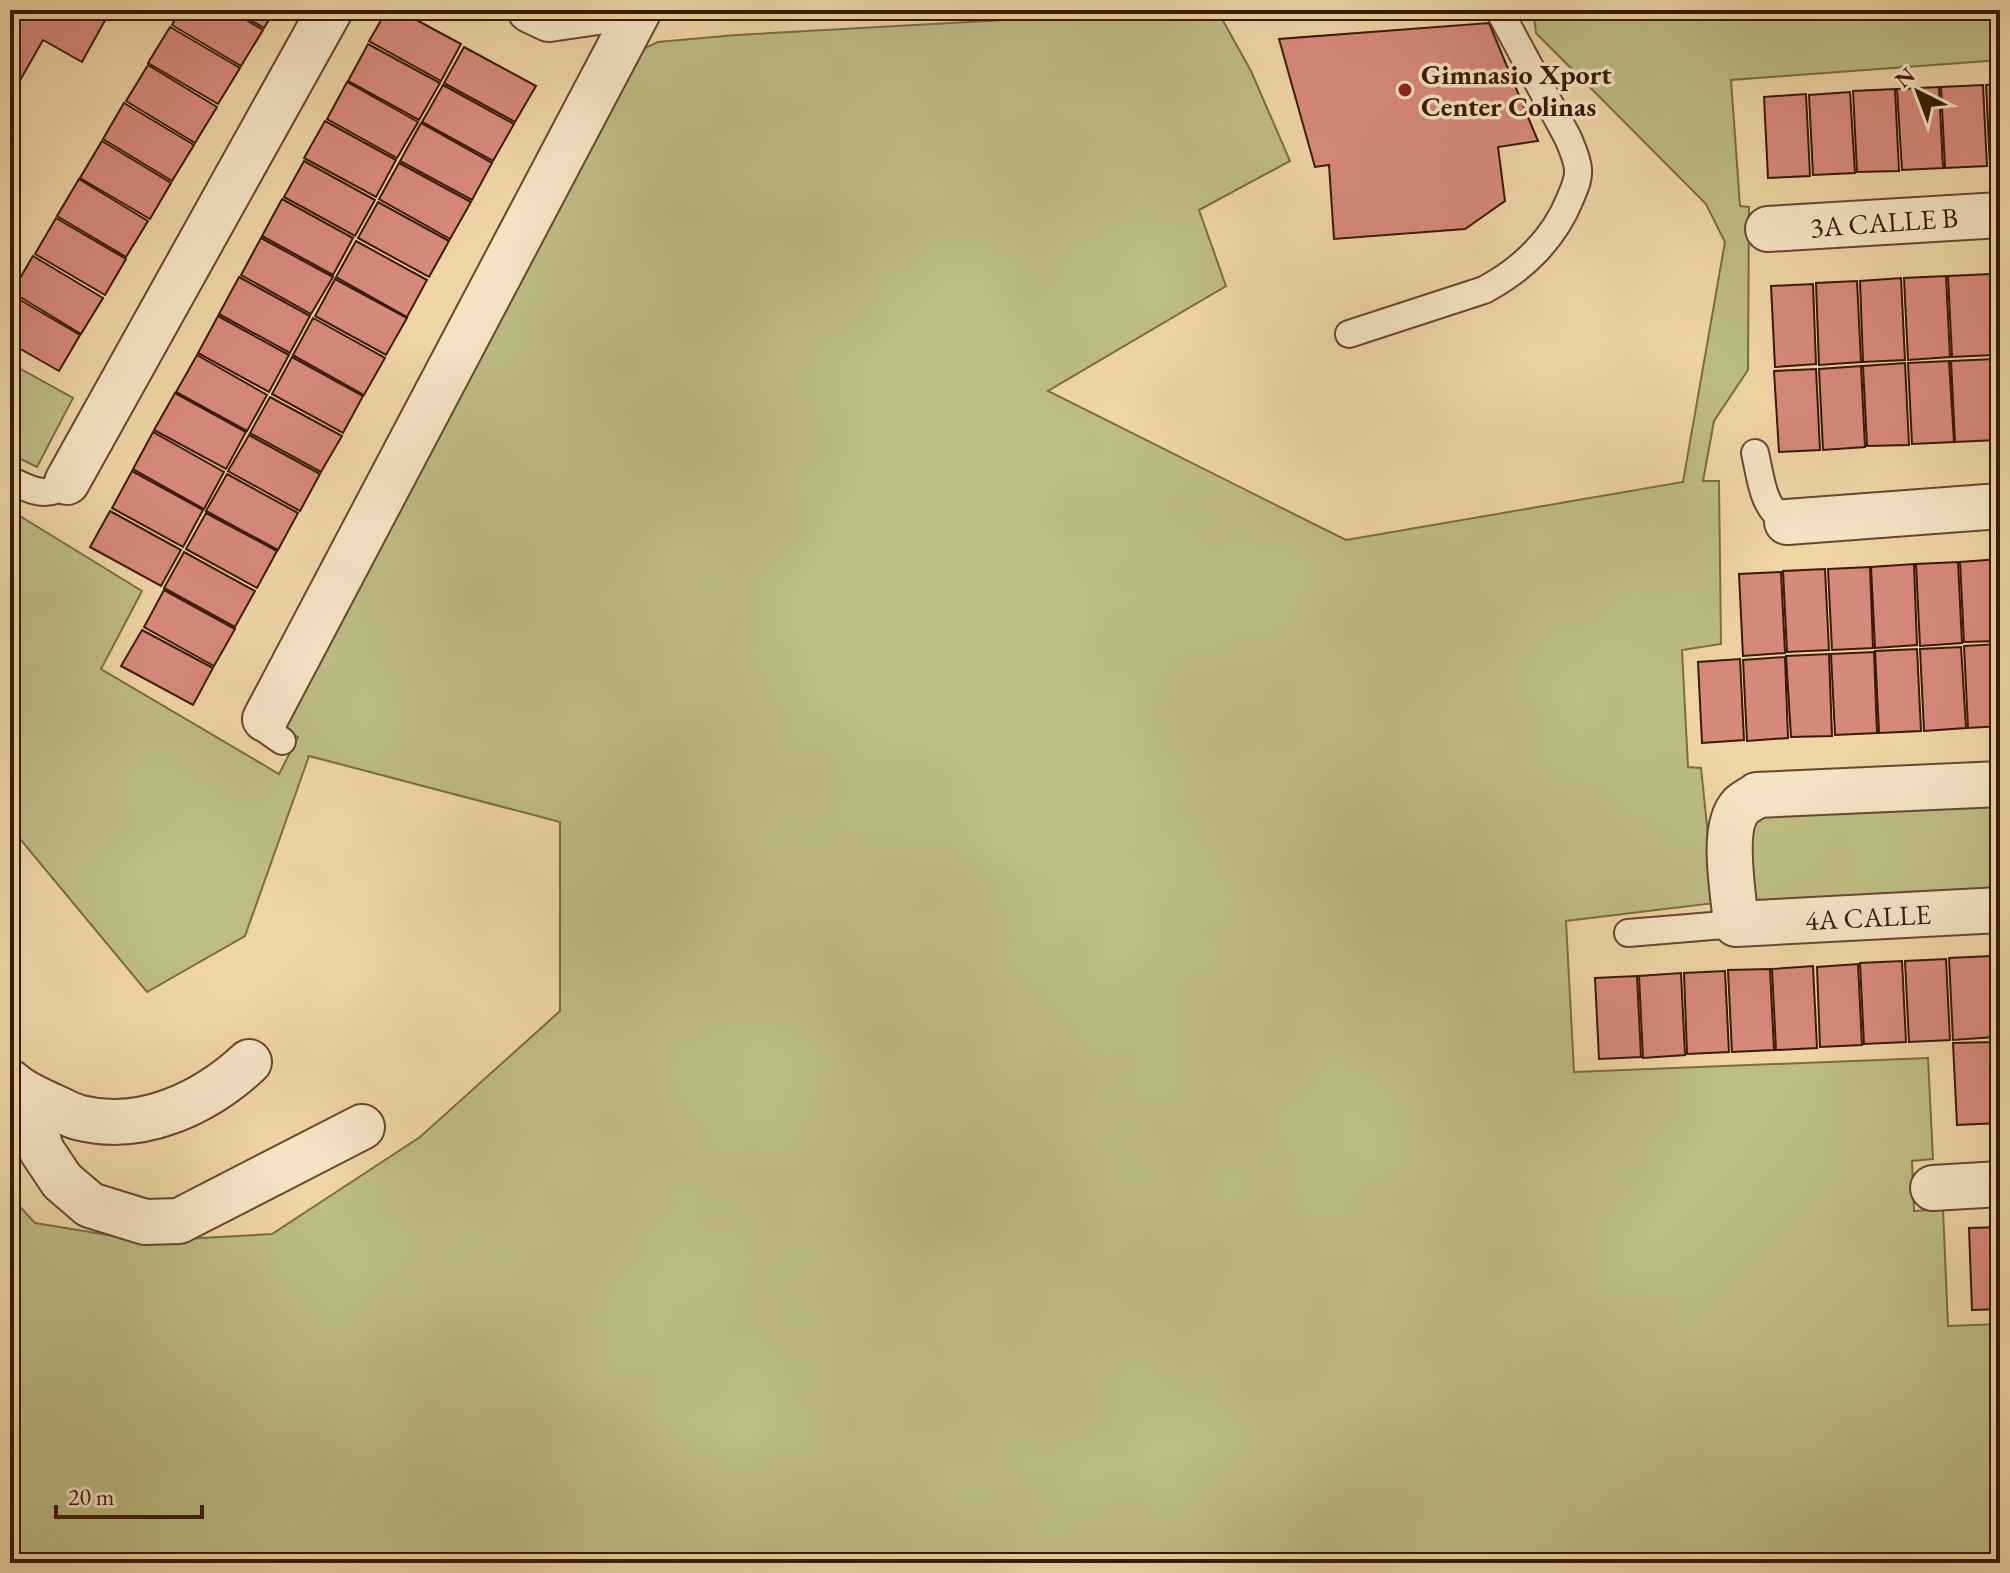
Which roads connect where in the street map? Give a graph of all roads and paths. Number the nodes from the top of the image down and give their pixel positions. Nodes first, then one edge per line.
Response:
1 (330, 10) edge
2 (611, 10) edge
3 (639, 10) edge
4 (1499, 10) edge
5 (544, 13) edge
6 (2000, 215) edge
7 (1768, 229) dead end
8 (1349, 334) dead end
9 (1755, 453) dead end
10 (10, 480) edge
11 (67, 482) joint
12 (2000, 506) edge
13 (1787, 522) joint
14 (273, 730) dead end
15 (2000, 784) edge
16 (2000, 910) edge
17 (1736, 924) junction
18 (1628, 933) dead end
19 (249, 1062) dead end
20 (16, 1087) edge
21 (362, 1127) dead end
22 (2000, 1184) edge
23 (1933, 1188) dead end

1 - 11 street
2 - 5 street
3 - 14 street
4 - 8 lane
6 - 7 street, 3A CALLE B
9 - 13 lane
10 - 11 lane
12 - 13 street
15 - 17 street
16 - 17 street, 4A CALLE
17 - 18 lane
19 - 20 street
20 - 21 street
22 - 23 street

